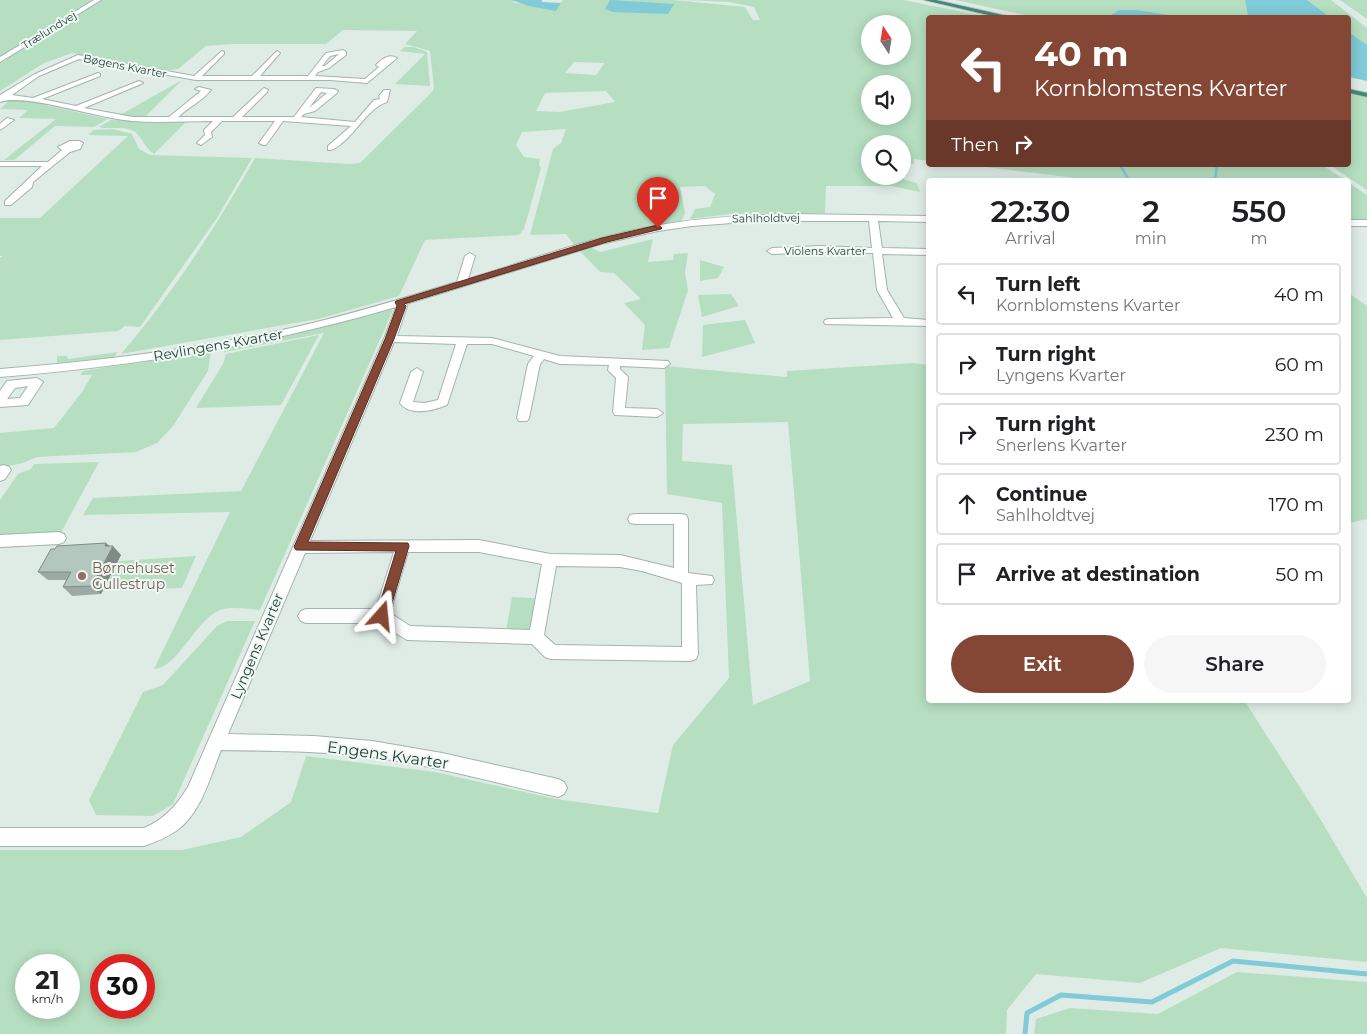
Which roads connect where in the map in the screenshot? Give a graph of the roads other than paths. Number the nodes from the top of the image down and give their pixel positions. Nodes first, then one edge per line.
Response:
1 (98, 0) edge
2 (927, 0) edge
3 (999, 15) edge
4 (222, 53) dead end
5 (277, 53) dead end
6 (0, 60) edge
7 (382, 66) dead end
8 (318, 70) dead end
9 (98, 75) dead end
10 (196, 78) junction
11 (254, 78) junction
12 (310, 78) junction
13 (139, 83) dead end
14 (199, 90) dead end
15 (264, 90) dead end
16 (1351, 91) edge
17 (388, 92) dead end
18 (1367, 95) edge
19 (2, 98) edge
20 (34, 100) junction
21 (76, 109) junction
22 (303, 112) dead end
23 (171, 119) junction
24 (220, 119) junction
25 (235, 119) junction
26 (281, 119) junction
27 (296, 119) junction
28 (10, 120) dead end
29 (357, 124) junction
30 (0, 128) edge
31 (201, 143) dead end
32 (273, 144) dead end
33 (331, 148) dead end
34 (67, 150) dead end
35 (0, 164) edge
36 (48, 164) junction
37 (8, 203) dead end
38 (873, 218) junction
39 (926, 219) edge
40 (1351, 223) edge
41 (1367, 223) edge
42 (772, 251) dead end
43 (877, 251) junction
44 (926, 252) edge
45 (470, 256) dead end
46 (461, 284) junction
47 (399, 302) junction
48 (900, 321) junction
49 (829, 322) dead end
50 (926, 323) edge
51 (390, 339) junction
52 (463, 340) junction
53 (540, 356) junction
54 (615, 362) junction
55 (664, 364) dead end
56 (33, 371) junction
57 (417, 372) dead end
58 (0, 373) edge
59 (25, 383) junction
60 (0, 402) edge
61 (657, 412) dead end
62 (523, 418) dead end
63 (635, 519) dead end
64 (59, 538) dead end
65 (0, 540) edge
66 (403, 546) junction
67 (300, 547) junction
68 (550, 560) junction
69 (685, 578) junction
70 (707, 580) dead end
71 (306, 616) dead end
72 (382, 616) junction
73 (536, 637) junction
74 (216, 742) junction
75 (558, 788) dead end
76 (0, 837) edge

1 - 6 street, Trælundvej
2 - 3 highway
4 - 10 street
5 - 11 street
7 - 12 street, Bøgens Kvarter
8 - 12 street
9 - 20 street, Bøgens Kvarter
10 - 11 street, Bøgens Kvarter
10 - 19 street, Bøgens Kvarter
11 - 12 street, Bøgens Kvarter
13 - 21 street, Bøgens Kvarter
14 - 23 street
15 - 25 street
16 - 18 highway
17 - 29 street
19 - 20 street, Bøgens Kvarter
20 - 21 street, Bøgens Kvarter
21 - 23 street, Bøgens Kvarter
22 - 27 street
23 - 24 street, Bøgens Kvarter
24 - 25 street, Bøgens Kvarter
24 - 31 street
25 - 26 street, Bøgens Kvarter
26 - 27 street, Bøgens Kvarter
26 - 32 street
27 - 29 street, Bøgens Kvarter
28 - 30 street
29 - 33 street
34 - 36 street
35 - 36 street
36 - 37 street
38 - 39 street, Sahlholdtvej
38 - 43 street, Violens Kvarter
38 - 46 street, Sahlholdtvej
40 - 41 street
42 - 43 street, Violens Kvarter
43 - 44 street, Violens Kvarter
43 - 48 street, Violens Kvarter
45 - 46 street
46 - 47 street, Revlingens Kvarter
47 - 51 street, Lyngens Kvarter
47 - 56 street, Revlingens Kvarter
48 - 49 street
48 - 50 street
51 - 52 street
51 - 67 street, Lyngens Kvarter
52 - 53 street
52 - 57 street
53 - 54 street
53 - 62 street
54 - 55 street
54 - 61 street
56 - 58 street, Revlingens Kvarter
56 - 59 street
59 - 60 street
59 - 60 street
63 - 69 street
64 - 65 street
66 - 67 street
66 - 68 street
66 - 72 street
67 - 74 street, Lyngens Kvarter
68 - 69 street
68 - 73 street
69 - 70 street
69 - 73 street
71 - 72 street
72 - 73 street
74 - 75 street, Engens Kvarter
74 - 76 street, Lyngens Kvarter

